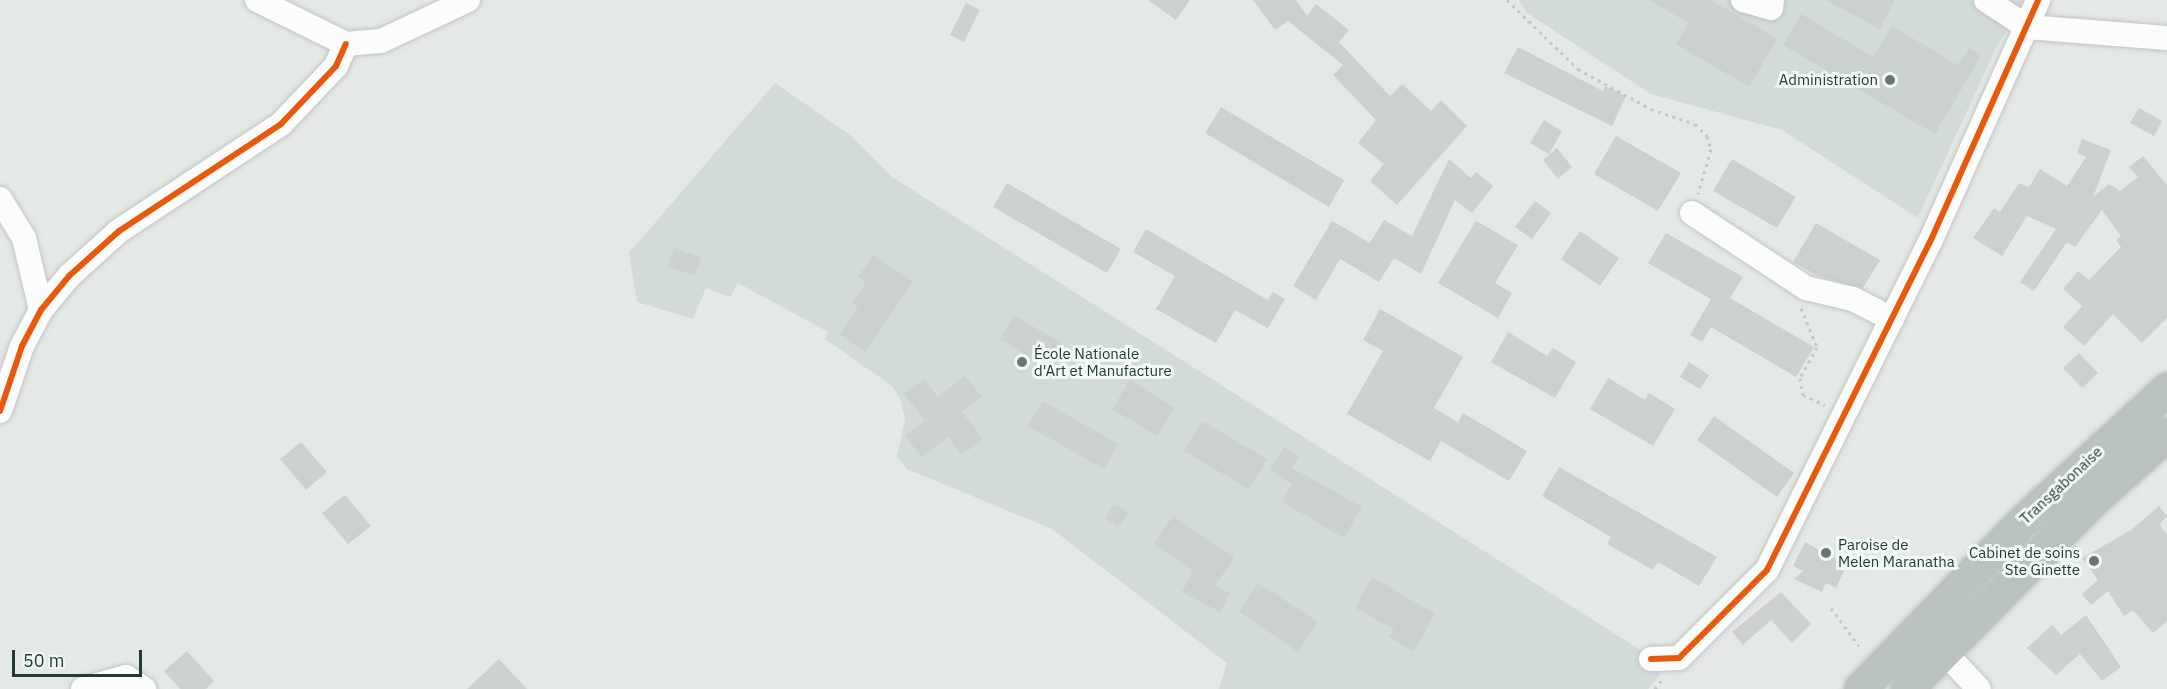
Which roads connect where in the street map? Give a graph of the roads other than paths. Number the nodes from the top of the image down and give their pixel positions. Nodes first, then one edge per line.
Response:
1 (257, 0) edge
2 (468, 0) edge
3 (1743, 0) edge
4 (1772, 0) edge
5 (1986, 0) edge
6 (2038, 0) edge
7 (290, 7) edge
8 (2027, 27) junction
9 (2167, 38) edge
10 (346, 44) junction
11 (0, 199) edge
12 (1692, 213) road end
13 (41, 310) junction
14 (1892, 319) junction
15 (2167, 388) edge
16 (0, 411) edge
17 (2167, 434) edge
18 (1943, 651) junction
19 (1651, 659) dead end
20 (83, 689) edge
21 (144, 689) edge
22 (1860, 689) edge
23 (1907, 689) edge
24 (1979, 689) edge

1 - 7 street
2 - 10 street
3 - 4 street
5 - 8 street
6 - 8 street
7 - 10 street
8 - 9 street
8 - 14 street
10 - 13 street
11 - 13 street
12 - 14 street
13 - 16 street
14 - 19 street
15 - 22 highway, Transgabonaise
17 - 18 highway
18 - 23 highway
18 - 24 street
20 - 21 street

